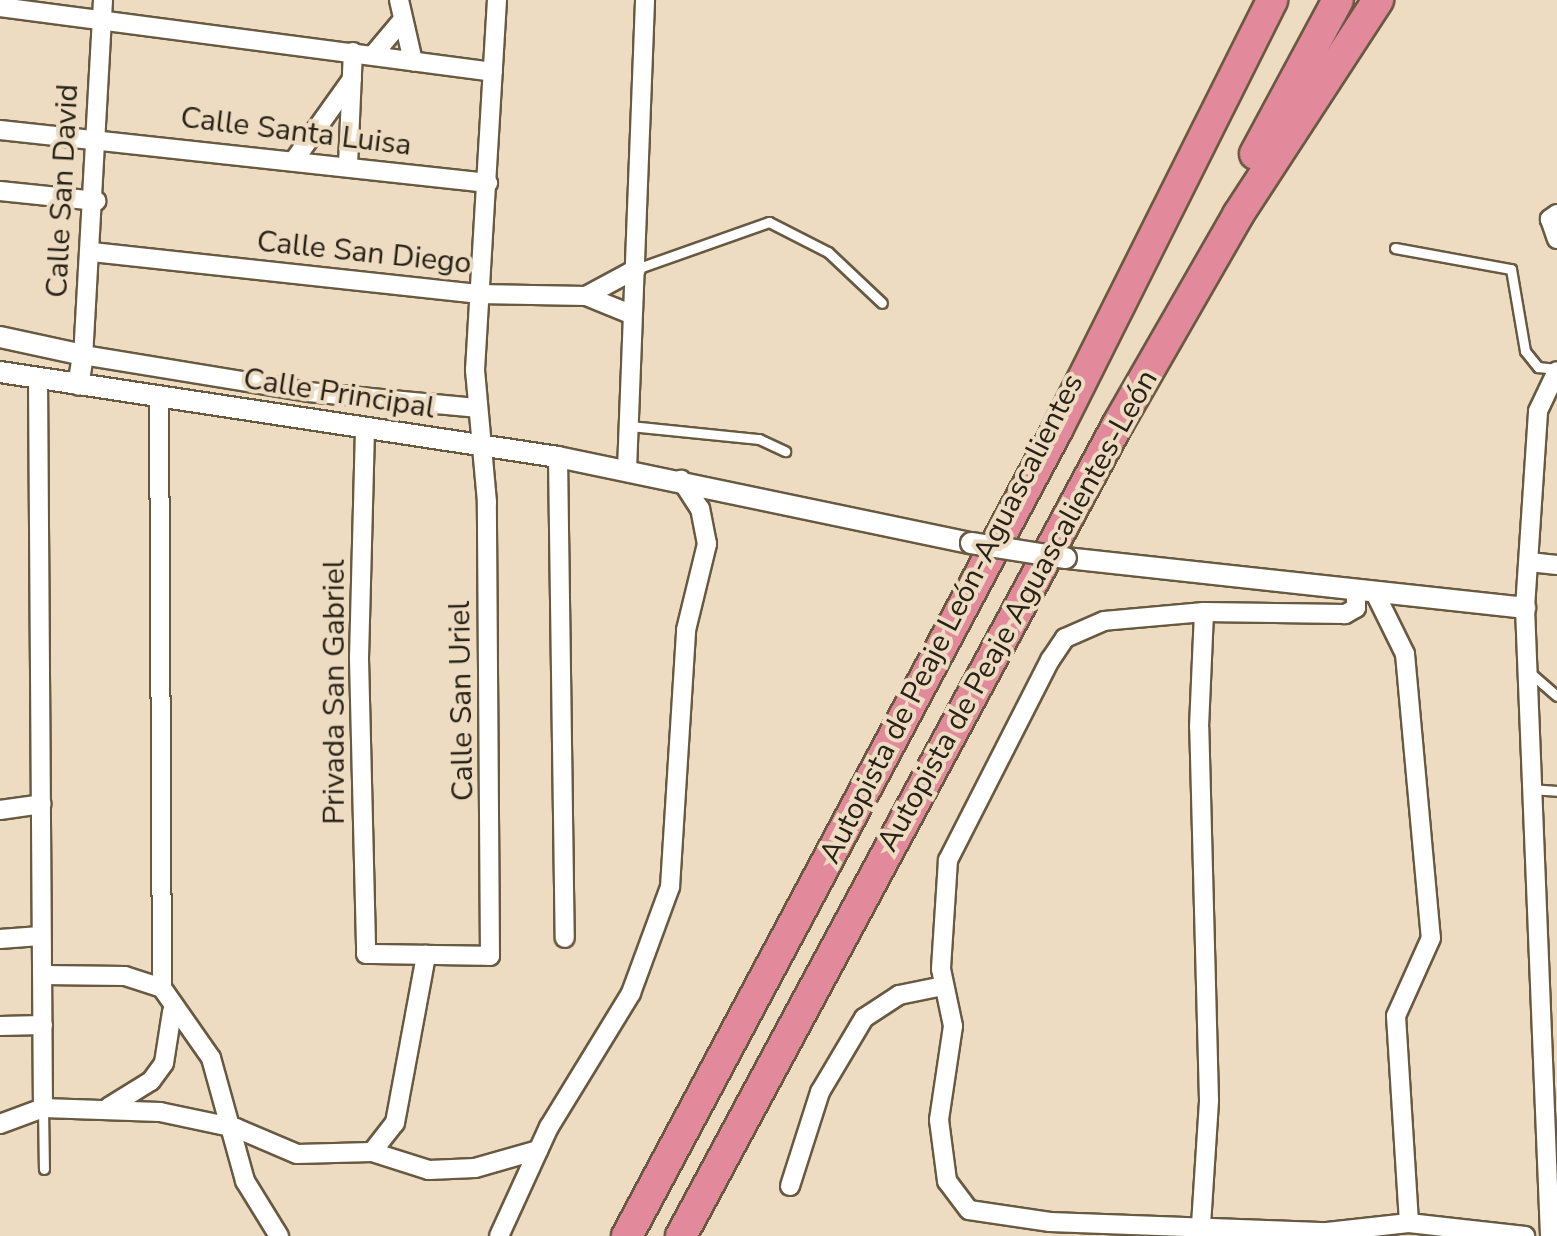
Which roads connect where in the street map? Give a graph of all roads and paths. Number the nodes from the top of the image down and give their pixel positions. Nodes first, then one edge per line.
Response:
1 (103, 0) edge
2 (399, 0) edge
3 (497, 0) edge
4 (645, 0) edge
5 (1272, 0) edge
6 (1293, 0) edge
7 (1338, 0) edge
8 (1378, 0) edge
9 (0, 7) edge
10 (102, 20) junction
11 (400, 23) junction
12 (353, 52) junction
13 (373, 55) junction
14 (413, 61) junction
15 (493, 72) junction
16 (352, 79) junction
17 (0, 130) edge
18 (97, 138) junction
19 (295, 159) junction
20 (348, 165) junction
21 (488, 183) junction
22 (0, 191) edge
23 (96, 201) junction
24 (1557, 214) edge
25 (1557, 240) edge
26 (1395, 248) dead end
27 (92, 252) junction
28 (636, 270) junction
29 (478, 294) junction
30 (586, 296) junction
31 (882, 302) dead end
32 (628, 313) junction
33 (0, 337) edge
34 (83, 355) junction
35 (1557, 370) edge
36 (0, 372) edge
37 (38, 378) junction
38 (78, 385) junction
39 (159, 398) junction
40 (476, 408) junction
41 (1118, 424) junction
42 (627, 425) junction
43 (365, 429) junction
44 (1057, 430) junction
45 (483, 446) junction
46 (785, 451) dead end
47 (558, 456) junction
48 (627, 470) junction
49 (675, 479) junction
50 (1529, 562) junction
51 (1557, 565) edge
52 (1365, 591) junction
53 (1525, 608) junction
54 (1204, 612) junction
55 (1526, 670) junction
56 (1557, 696) edge
57 (1530, 789) junction
58 (1557, 791) edge
59 (42, 804) junction
60 (0, 810) edge
61 (40, 936) junction
62 (565, 938) dead end
63 (0, 939) edge
64 (160, 954) junction
65 (426, 955) junction
66 (43, 975) junction
67 (125, 976) junction
68 (944, 986) junction
69 (162, 988) junction
70 (1548, 992) edge
71 (172, 1012) junction
72 (43, 1025) junction
73 (0, 1026) edge
74 (1551, 1094) edge
75 (109, 1107) junction
76 (43, 1108) junction
77 (0, 1124) edge
78 (236, 1128) junction
79 (1552, 1148) edge
80 (538, 1150) junction
81 (372, 1152) junction
82 (44, 1169) dead end
83 (790, 1186) dead end
84 (1409, 1223) junction
85 (1201, 1226) junction
86 (1049, 1229) edge
87 (279, 1236) edge
88 (499, 1236) edge
89 (627, 1236) edge
90 (681, 1236) edge
91 (1525, 1236) edge
92 (1550, 1236) edge

1 - 10 street, Calle San David
2 - 11 street
3 - 15 street, Calle San Uriel
4 - 28 street
5 - 44 highway, Autopista de Peaje León-Aguascalientes
6 - 44 highway
7 - 41 highway
8 - 41 highway, Autopista de Peaje Aguascalientes-León
9 - 10 street
10 - 12 street
10 - 18 street, Calle San David
11 - 13 street
11 - 14 street
12 - 13 street
12 - 16 street
13 - 14 street
14 - 15 street
15 - 21 street, Calle San Uriel
16 - 19 street
16 - 20 street
17 - 18 street, Calle Santa Luisa
18 - 19 street, Calle Santa Luisa
18 - 23 street, Calle San David
19 - 20 street, Calle Santa Luisa
20 - 21 street, Calle Santa Luisa
21 - 29 street, Calle San Uriel
22 - 23 street
23 - 27 street, Calle San David
24 - 25 street
26 - 35 lane
27 - 29 street, Calle San Diego
27 - 34 street, Calle San David
28 - 30 street
28 - 31 lane
28 - 32 street
29 - 30 street, Calle San Diego
29 - 40 street, Calle San Uriel
30 - 32 street, Calle San Diego
32 - 42 street
33 - 34 street
34 - 38 street, Calle San David
34 - 40 street
35 - 50 street
36 - 37 street, Calle Principal
37 - 38 street, Calle Principal
37 - 59 street
38 - 39 street, Calle Principal
39 - 43 street, Calle Principal
39 - 64 street
40 - 45 street, Calle San Uriel
41 - 90 highway, Autopista de Peaje Aguascalientes-León
42 - 46 lane
42 - 48 street
43 - 45 street, Calle Principal
43 - 65 street, Privada San Gabriel
44 - 89 highway, Autopista de Peaje León-Aguascalientes
45 - 47 street, Calle Principal
45 - 65 street, Calle San Uriel
47 - 48 street, Calle Principal
47 - 62 street
48 - 49 street, Calle Principal
49 - 52 street, Calle Principal, bridge
49 - 80 street
50 - 51 street
50 - 53 street
52 - 53 street, Calle Principal
52 - 54 street
52 - 84 street
53 - 55 street
54 - 68 street
54 - 85 street
55 - 56 lane
55 - 57 street
57 - 58 lane
57 - 70 street
59 - 60 street
59 - 61 street
61 - 63 street
61 - 66 street
64 - 67 street
64 - 69 street
65 - 81 street
66 - 67 street
66 - 72 street
67 - 69 street
68 - 83 street
68 - 86 street
69 - 71 street
70 - 74 street
71 - 75 street
71 - 78 street
72 - 73 street
72 - 76 street
74 - 79 street
75 - 76 street
75 - 78 street
76 - 77 street
76 - 82 lane
78 - 81 street
78 - 87 street
79 - 92 street
80 - 81 street
80 - 88 street
84 - 85 street
84 - 91 street
85 - 86 street

